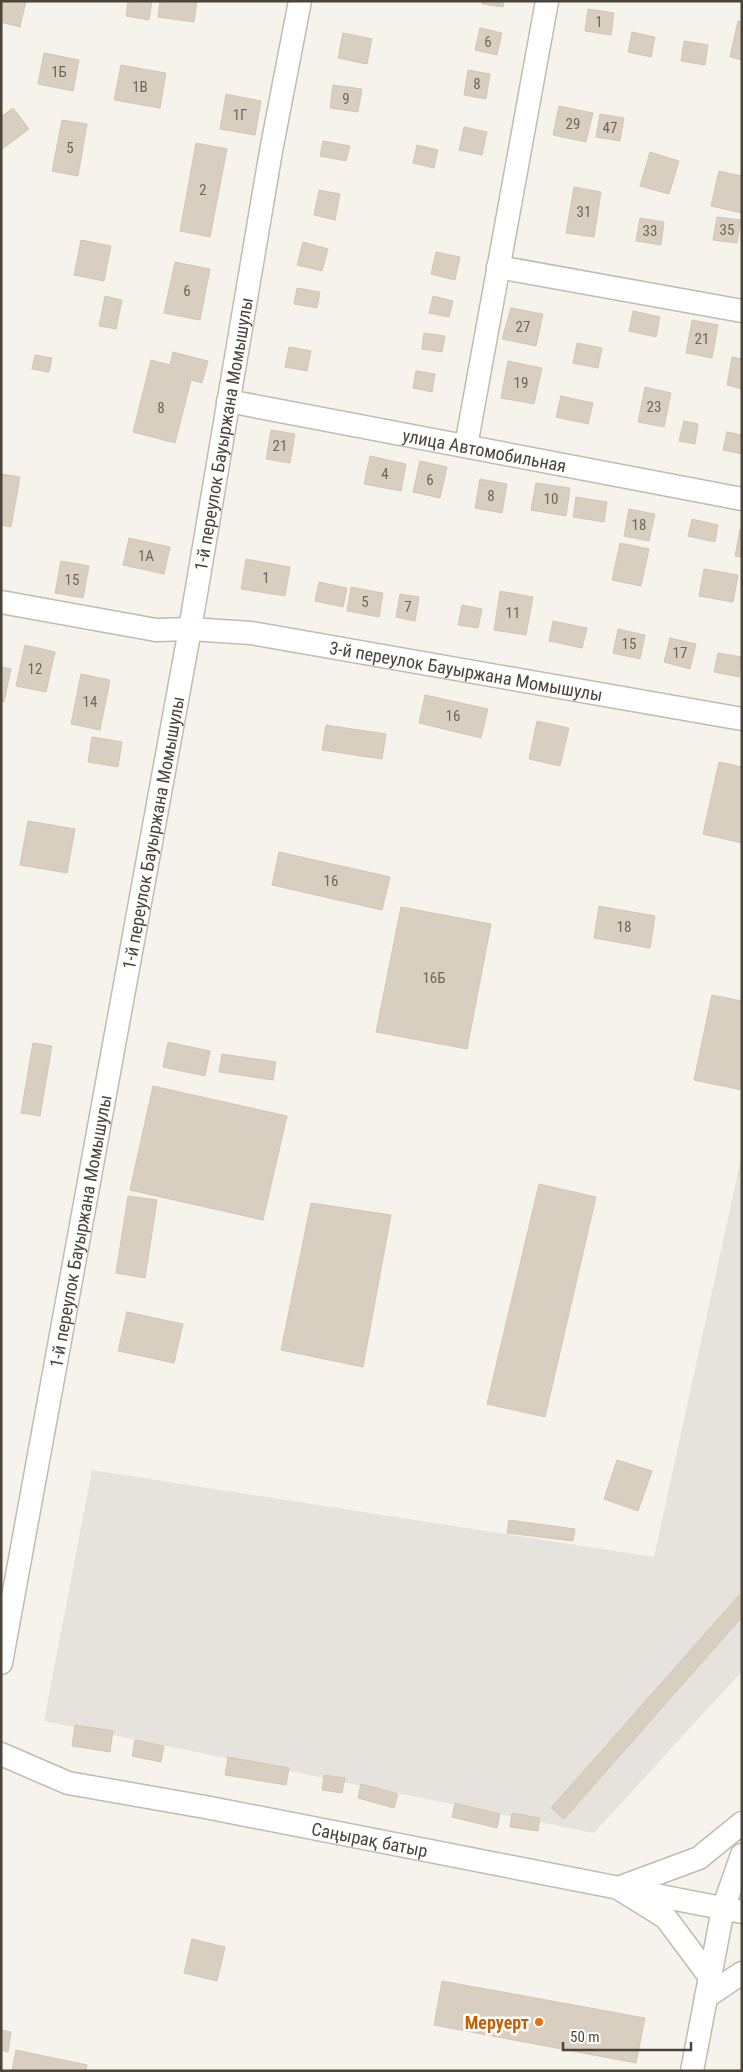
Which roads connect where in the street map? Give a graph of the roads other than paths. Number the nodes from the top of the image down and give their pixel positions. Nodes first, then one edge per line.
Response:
1 (300, 1) edge
2 (547, 1) edge
3 (498, 267) junction
4 (742, 311) edge
5 (228, 400) junction
6 (466, 446) junction
7 (742, 499) edge
8 (1, 602) edge
9 (190, 629) junction
10 (742, 719) edge
11 (1, 1663) edge
12 (1, 1754) edge
13 (742, 1823) edge
14 (742, 1855) edge
15 (618, 1888) junction
16 (733, 1910) edge
17 (742, 1973) edge
18 (708, 1987) junction
19 (692, 2071) edge

1 - 5 street, 1-й переулок Бауыржана Момышулы
2 - 3 street
3 - 4 street
3 - 6 street
5 - 6 street, улица Автомобильная
5 - 9 street, 1-й переулок Бауыржана Момышулы
6 - 7 street, улица Автомобильная
8 - 9 street, 3-й переулок Бауыржана Момышулы
9 - 10 street, 3-й переулок Бауыржана Момышулы
9 - 11 street, 1-й переулок Бауыржана Момышулы
12 - 15 street, Саңырақ батыр
13 - 15 street
14 - 16 street
15 - 16 street, Саңырақ батыр
15 - 18 street
16 - 18 street
17 - 18 street
18 - 19 street

